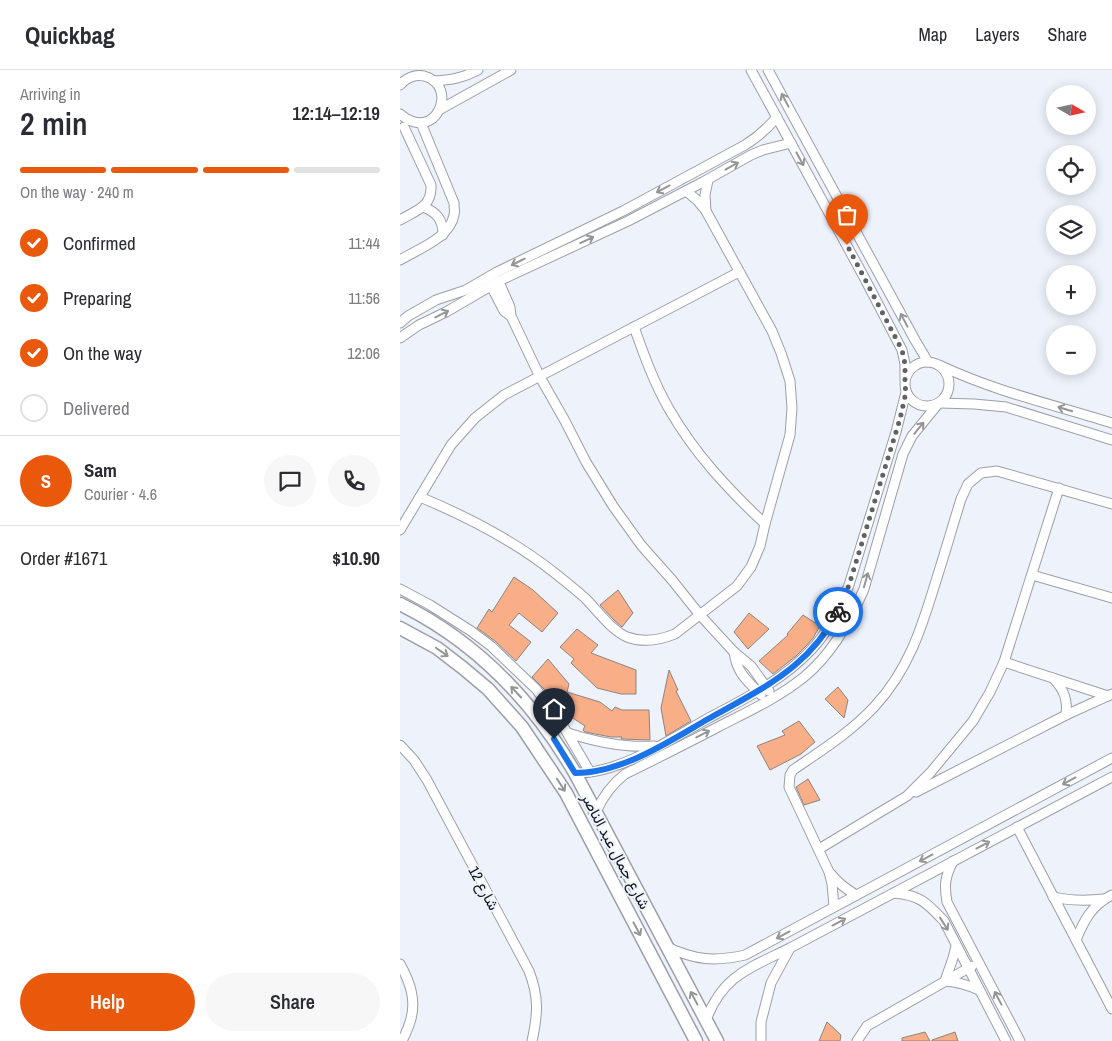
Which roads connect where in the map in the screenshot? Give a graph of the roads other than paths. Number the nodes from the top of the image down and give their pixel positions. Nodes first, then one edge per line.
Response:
1 (478, 70) edge
2 (511, 70) edge
3 (751, 70) edge
4 (768, 70) edge
5 (418, 73) edge
6 (434, 81) junction
7 (400, 85) edge
8 (440, 110) junction
9 (400, 114) edge
10 (777, 117) junction
11 (419, 123) junction
12 (402, 128) edge
13 (791, 142) junction
14 (745, 145) junction
15 (434, 153) junction
16 (751, 155) junction
17 (419, 160) junction
18 (708, 180) junction
19 (686, 191) junction
20 (422, 207) junction
21 (706, 212) junction
22 (400, 220) edge
23 (443, 236) junction
24 (400, 260) edge
25 (739, 272) junction
26 (489, 284) junction
27 (400, 324) edge
28 (634, 327) junction
29 (400, 338) edge
30 (928, 362) junction
31 (939, 365) junction
32 (540, 377) junction
33 (905, 380) junction
34 (906, 392) junction
35 (939, 403) junction
36 (1112, 423) edge
37 (1112, 440) edge
38 (1059, 488) junction
39 (420, 497) junction
40 (1112, 504) edge
41 (765, 524) junction
42 (400, 530) edge
43 (1032, 575) junction
44 (400, 589) edge
45 (1112, 598) edge
46 (400, 604) edge
47 (700, 615) junction
48 (400, 628) edge
49 (734, 652) junction
50 (1004, 662) junction
51 (1052, 678) junction
52 (766, 687) junction
53 (757, 692) junction
54 (1110, 695) edge
55 (770, 699) junction
56 (1066, 715) junction
57 (568, 733) junction
58 (400, 745) edge
59 (662, 746) junction
60 (1112, 758) edge
61 (631, 760) junction
62 (636, 769) junction
63 (590, 772) junction
64 (575, 773) junction
65 (1112, 777) edge
66 (1046, 793) junction
67 (907, 796) junction
68 (1054, 808) junction
69 (596, 812) junction
70 (1017, 827) junction
71 (819, 849) junction
72 (953, 861) junction
73 (829, 872) junction
74 (892, 893) junction
75 (856, 895) junction
76 (1054, 897) junction
77 (1108, 897) edge
78 (834, 907) junction
79 (1076, 940) junction
80 (956, 946) junction
81 (666, 947) junction
82 (790, 948) junction
83 (745, 955) junction
84 (979, 962) junction
85 (400, 964) edge
86 (752, 967) junction
87 (968, 968) junction
88 (945, 981) junction
89 (979, 990) junction
90 (1112, 1009) edge
91 (706, 1020) junction
92 (1000, 1031) junction
93 (402, 1041) edge
94 (532, 1041) edge
95 (696, 1041) edge
96 (717, 1041) edge
97 (761, 1041) edge
98 (857, 1041) edge
99 (998, 1041) edge
100 (1006, 1041) edge
101 (1020, 1041) edge

1 - 6 street
2 - 8 street
3 - 10 street
30 -> 4 street
5 - 6 street
5 - 7 street
6 - 8 street
8 - 11 street
9 - 11 street
10 - 13 street
10 - 14 street
11 - 12 street
11 - 15 street
12 - 17 street
13 - 16 street
13 -> 33 street
14 - 16 street
14 -> 26 street
15 - 17 street
15 - 23 street
18 -> 16 street
17 - 20 street
18 - 19 street
18 - 21 street
19 - 21 street
26 -> 19 street
20 - 22 street
20 - 23 street
21 - 25 street
23 - 24 street
25 - 28 street
25 - 41 street
26 - 27 street
29 -> 26 street
26 - 32 street
28 - 32 street
28 - 41 street
30 - 31 street
30 - 33 street
31 - 35 street
36 -> 31 street
32 - 39 street
32 - 47 street
33 - 34 street
34 - 35 street
34 - 52 street
35 - 37 street
55 -> 35 street
38 - 40 street
38 - 43 street
38 - 71 street
39 - 42 street
39 - 47 street
41 - 47 street
43 - 45 street
43 - 50 street
44 - 57 street
64 -> 46 main road, شارع جمال عبد الناصر
47 - 49 street
48 -> 95 main road, شارع جمال عبد الناصر
49 - 52 street
49 - 53 street
50 - 51 street
50 - 67 street
51 - 54 street
51 - 56 street
52 - 53 street
52 - 55 street
53 - 55 street
53 - 59 street
54 - 56 street
62 -> 55 street
56 - 67 street
57 - 59 street
57 - 63 street
58 - 94 street, شارع 12
59 - 61 street
60 -> 66 street
61 - 62 street
61 - 63 street
62 - 69 street
63 - 64 street
64 - 69 main road, شارع جمال عبد الناصر
65 - 68 street
66 - 68 street
66 -> 75 street
67 - 71 street
68 - 70 street
69 - 81 main road, شارع جمال عبد الناصر
72 -> 70 street
70 - 76 street
71 - 73 street
72 - 74 street
72 - 84 street
73 - 75 street
73 - 78 street
74 -> 80 street
82 -> 74 street
75 - 78 street
76 - 77 street
76 - 79 street
77 - 79 street
78 -> 83 street
79 - 90 street
80 - 87 street
80 - 88 street
81 - 83 street
91 -> 81 main road, شارع جمال عبد الناصر
82 - 86 street
82 - 97 street
83 - 86 street
84 - 87 street
101 -> 84 street
85 - 93 street
86 - 91 street
87 - 88 street
87 - 89 street
88 - 89 street
88 - 98 street
89 - 92 street
91 - 96 main road, شارع جمال عبد الناصر
92 - 99 street
92 - 100 street

